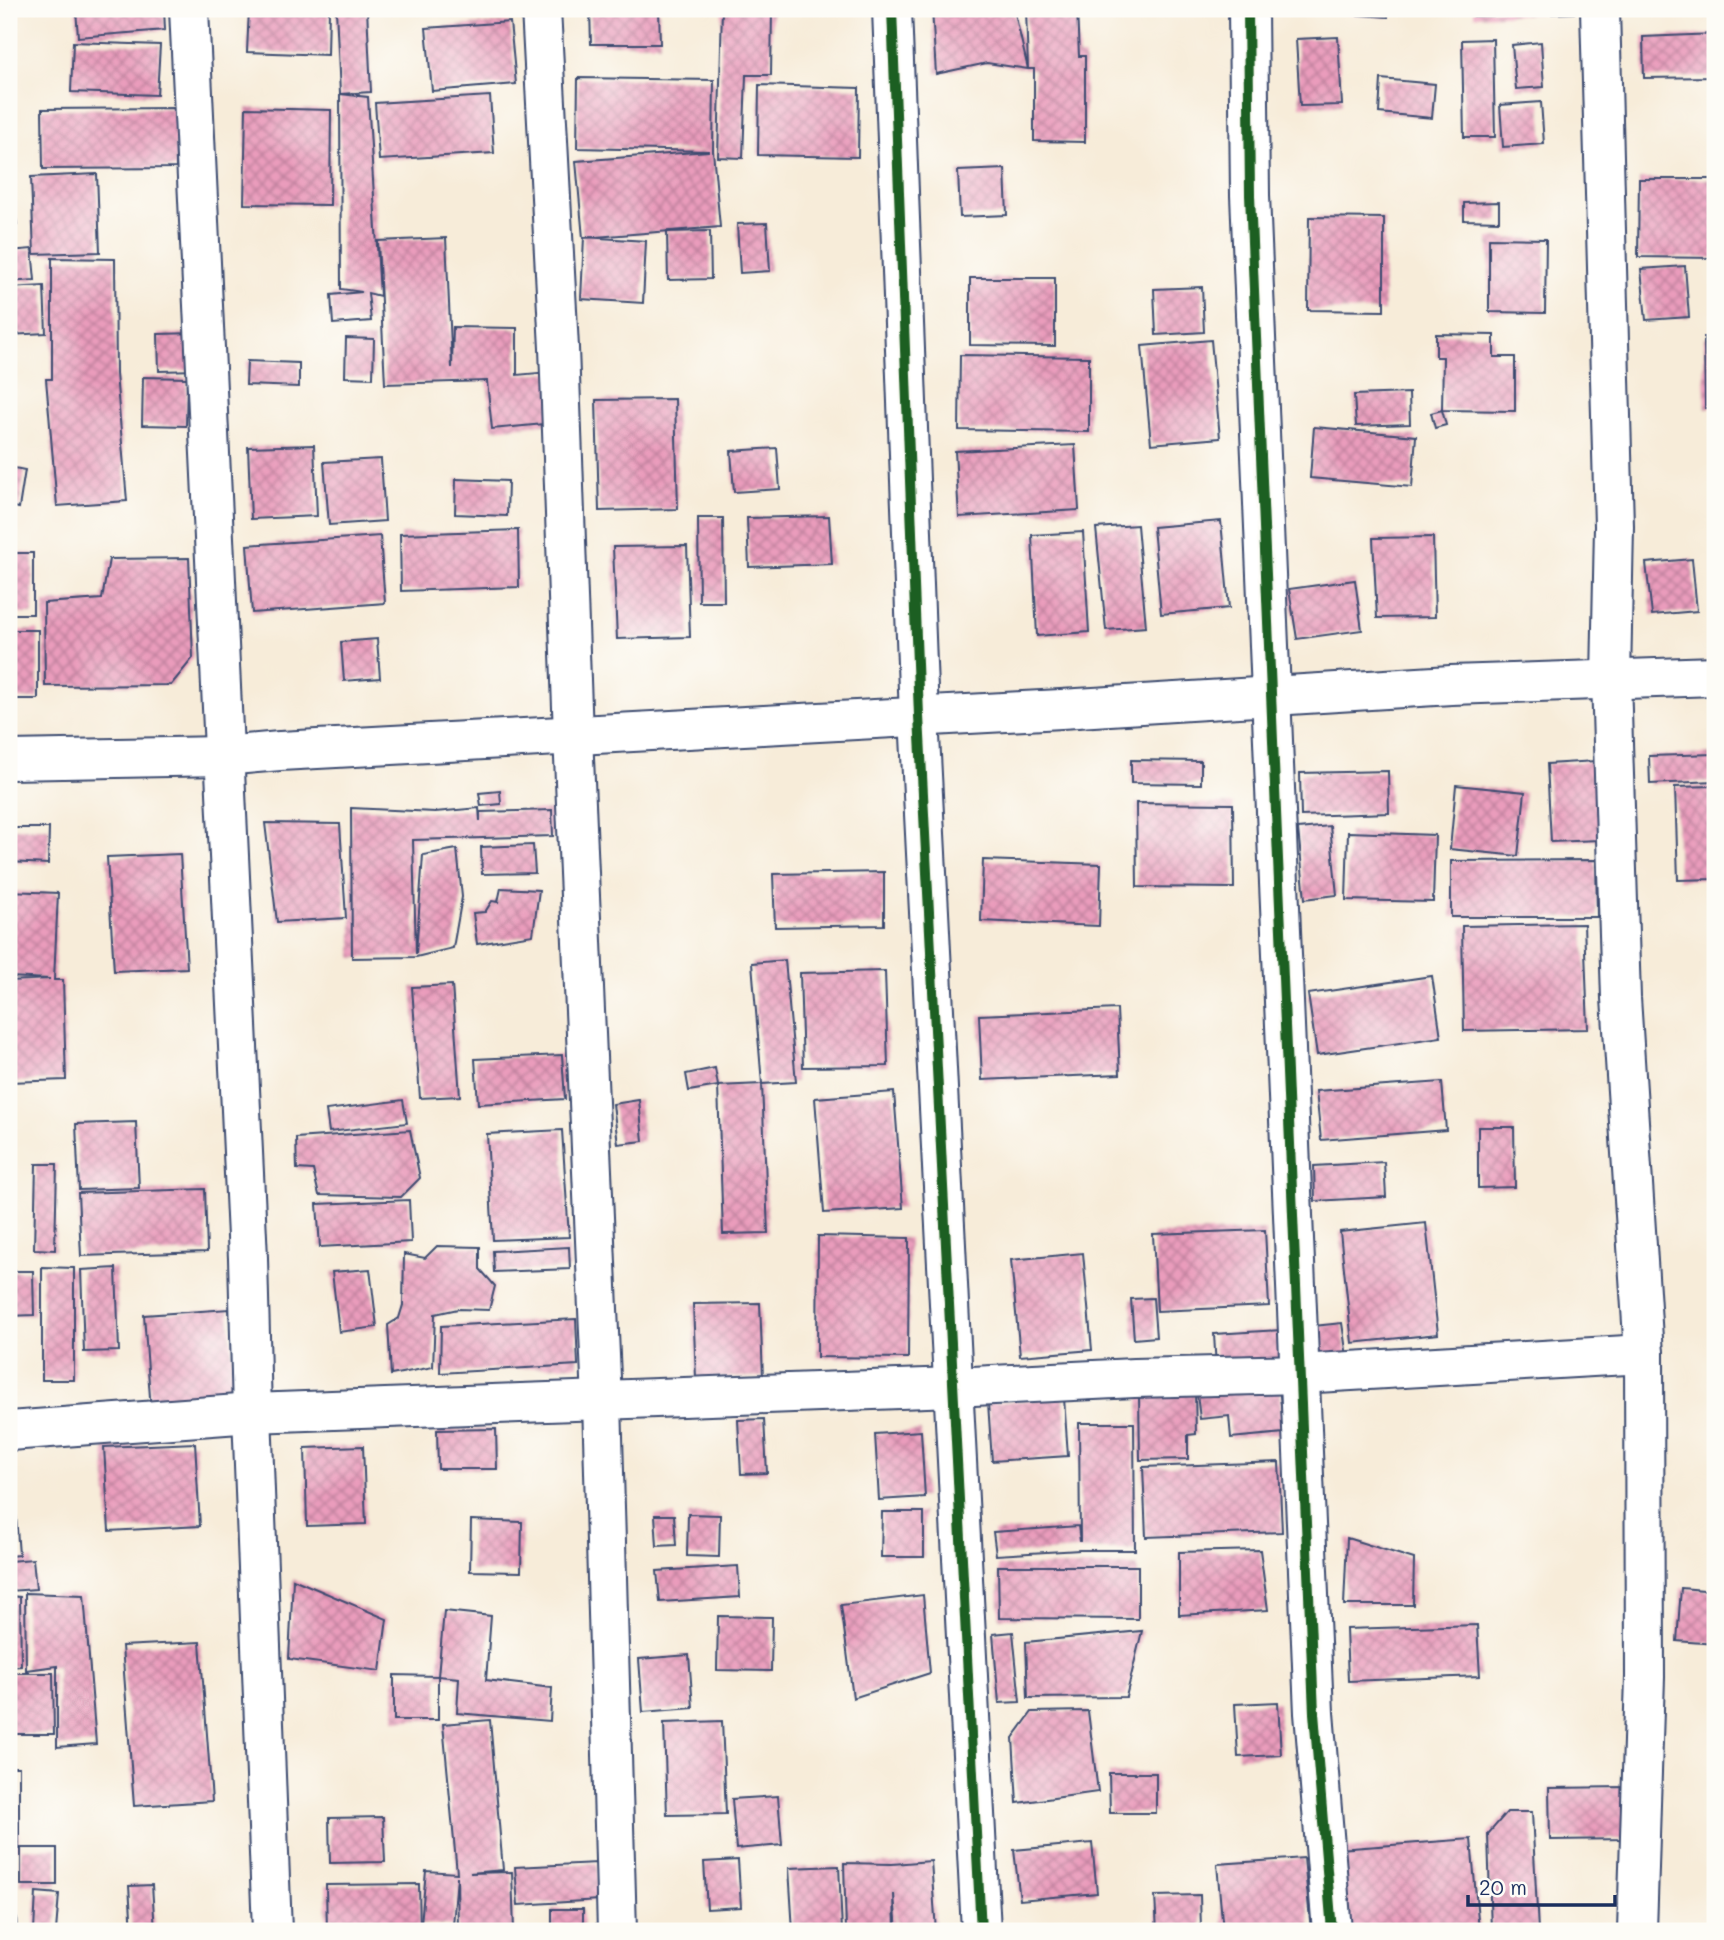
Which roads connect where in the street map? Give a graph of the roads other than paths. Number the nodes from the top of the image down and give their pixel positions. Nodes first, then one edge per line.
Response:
1 (189, 9) edge
2 (541, 9) edge
3 (892, 9) edge
4 (1248, 9) edge
5 (1600, 9) edge
6 (1715, 676) edge
7 (1611, 679) junction
8 (1272, 697) junction
9 (919, 716) junction
10 (573, 735) junction
11 (223, 756) junction
12 (9, 760) edge
13 (1644, 1354) junction
14 (1300, 1374) junction
15 (953, 1387) junction
16 (602, 1401) junction
17 (252, 1413) junction
18 (9, 1431) edge
19 (272, 1931) edge
20 (617, 1931) edge
21 (981, 1931) edge
22 (1332, 1931) edge
23 (1637, 1931) edge

1 - 11 street
2 - 10 street
3 - 9 street
4 - 8 street
5 - 7 street
6 - 7 street
7 - 8 street
7 - 13 street
8 - 9 street
8 - 14 street
9 - 10 street
9 - 15 street
10 - 11 street
10 - 16 street
11 - 12 street
11 - 17 street
13 - 14 street
13 - 23 street
14 - 15 street
14 - 22 street
15 - 16 street
15 - 21 street
16 - 17 street
16 - 20 street
17 - 18 street
17 - 19 street

